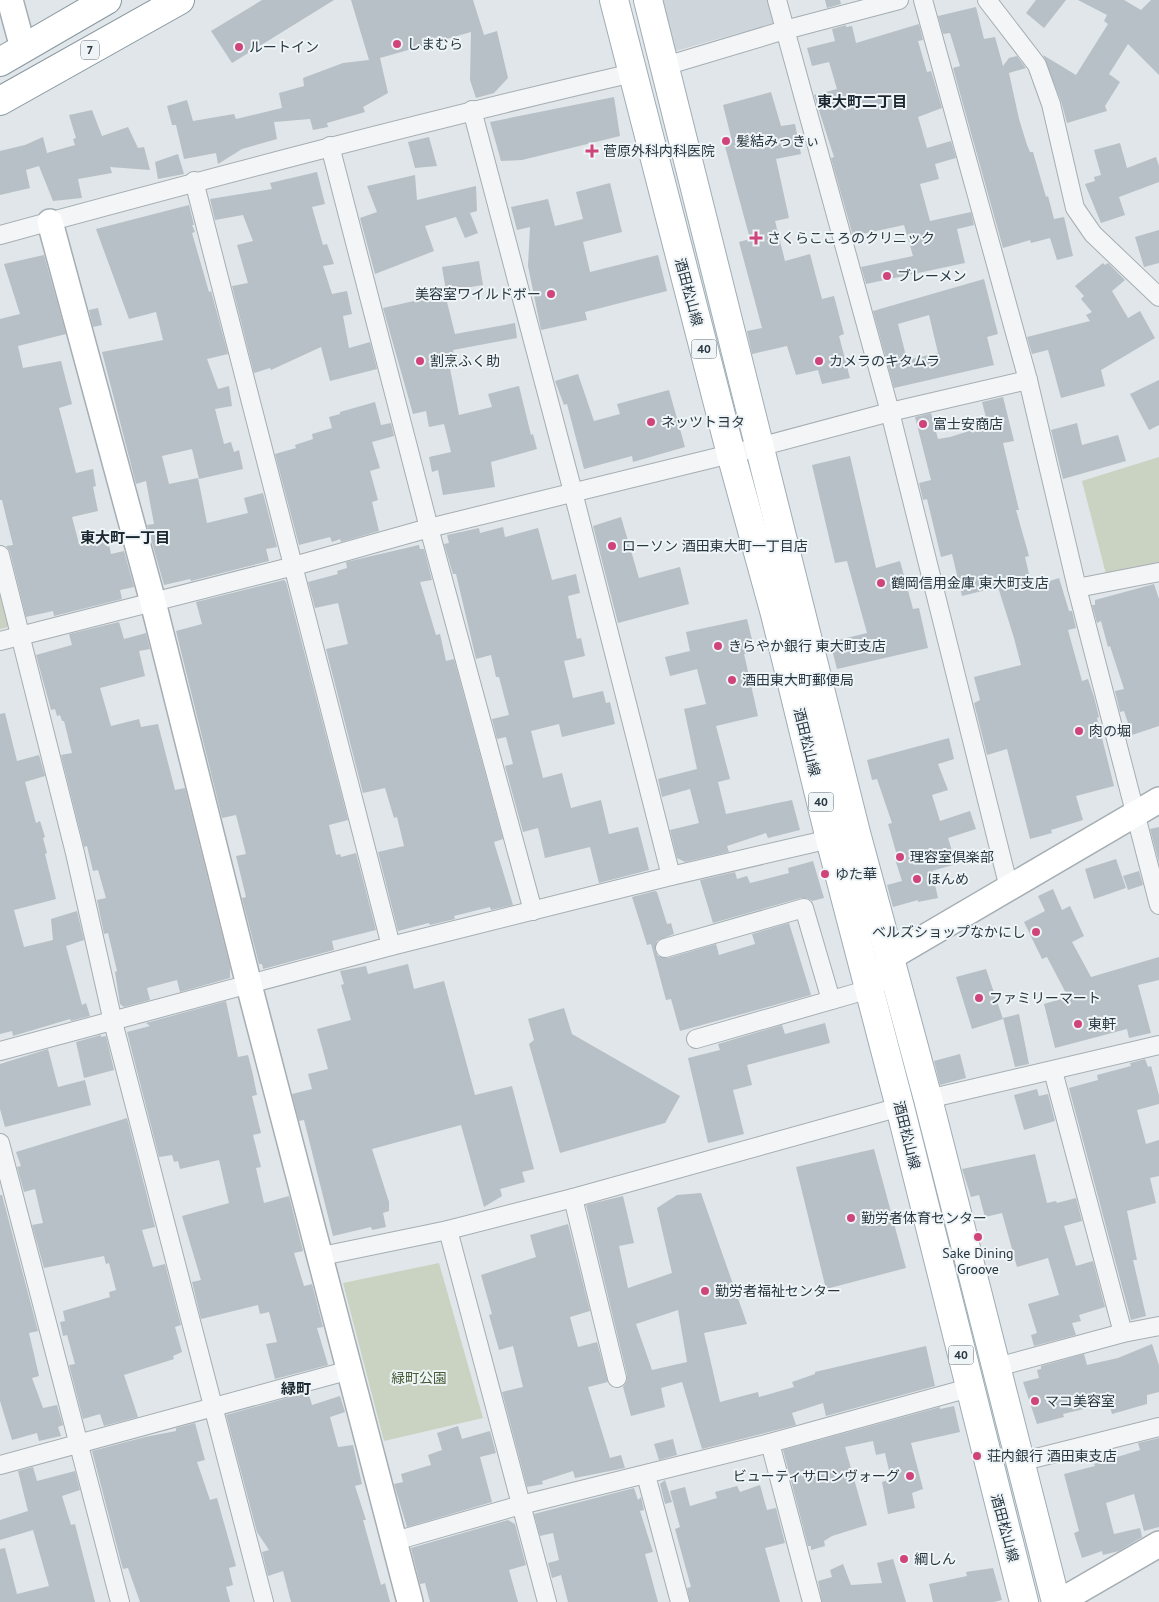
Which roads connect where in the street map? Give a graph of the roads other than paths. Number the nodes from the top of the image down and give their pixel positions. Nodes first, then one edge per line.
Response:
1 (10, 0) edge
2 (107, 0) edge
3 (180, 0) edge
4 (614, 0) edge
5 (648, 0) edge
6 (777, 0) edge
7 (899, 0) edge
8 (923, 0) edge
9 (987, 0) edge
10 (785, 30) junction
11 (11, 55) edge
12 (665, 66) junction
13 (633, 74) junction
14 (0, 100) edge
15 (472, 110) junction
16 (330, 146) junction
17 (194, 181) junction
18 (50, 222) junction
19 (0, 235) edge
20 (1159, 297) edge
21 (1028, 380) junction
22 (890, 412) junction
23 (760, 447) junction
24 (731, 454) junction
25 (574, 492) junction
26 (429, 528) junction
27 (0, 555) edge
28 (294, 566) junction
29 (1159, 572) edge
30 (1077, 588) junction
31 (153, 602) junction
32 (20, 636) junction
33 (0, 642) edge
34 (1159, 800) edge
35 (1136, 814) junction
36 (830, 839) junction
37 (671, 876) junction
38 (1009, 888) junction
39 (1159, 905) edge
40 (533, 912) junction
41 (391, 946) junction
42 (665, 948) dead end
43 (891, 957) junction
44 (249, 985) junction
45 (870, 989) junction
46 (831, 1000) junction
47 (113, 1022) junction
48 (696, 1039) dead end
49 (1159, 1044) edge
50 (0, 1051) edge
51 (1053, 1070) junction
52 (928, 1099) junction
53 (900, 1107) junction
54 (0, 1143) edge
55 (573, 1198) junction
56 (448, 1230) junction
57 (322, 1256) junction
58 (1159, 1326) edge
59 (1123, 1333) junction
60 (996, 1367) junction
61 (350, 1370) junction
62 (617, 1378) dead end
63 (969, 1388) junction
64 (214, 1408) junction
65 (1159, 1427) edge
66 (77, 1442) junction
67 (770, 1443) junction
68 (1020, 1462) junction
69 (0, 1464) edge
70 (646, 1474) junction
71 (521, 1504) junction
72 (395, 1541) junction
73 (1159, 1544) edge
74 (120, 1602) edge
75 (264, 1602) edge
76 (410, 1602) edge
77 (547, 1602) edge
78 (680, 1602) edge
79 (812, 1602) edge
80 (1024, 1602) edge
81 (1058, 1602) edge

1 - 11 street
2 - 11 main road
3 - 14 main road, 7
4 - 13 main road, 酒田松山線 / 40
5 - 12 main road, 酒田松山線 / 40
6 - 10 street
7 - 10 street
8 - 21 street
9 - 20 street
10 - 12 street
10 - 22 street
12 - 23 main road, 酒田松山線 / 40
13 - 15 street
13 - 24 main road, 酒田松山線 / 40
15 - 16 street
15 - 25 street
16 - 17 street
16 - 26 street
17 - 18 street
17 - 28 street
18 - 19 street
18 - 31 street
21 - 22 street
21 - 30 street
22 - 23 street
22 - 38 street
23 - 24 street
23 - 43 main road, 酒田松山線 / 40
24 - 25 street
24 - 36 main road, 酒田松山線 / 40
25 - 26 street
25 - 37 street
26 - 28 street
26 - 40 street
27 - 32 street
28 - 31 street
28 - 41 street
29 - 30 street
30 - 35 street
31 - 32 street
31 - 44 street
32 - 33 street
32 - 47 street
34 - 35 street
35 - 38 street
35 - 39 street
36 - 37 street
36 - 45 main road, 酒田松山線 / 40
37 - 40 street
38 - 43 street
40 - 41 street
41 - 44 street
42 - 46 street
43 - 45 street
43 - 52 main road, 酒田松山線 / 40
44 - 47 street
44 - 57 street
45 - 46 street
45 - 53 main road, 酒田松山線 / 40
46 - 48 street
47 - 50 street
47 - 64 street
49 - 51 street
51 - 52 street
51 - 59 street
52 - 60 main road, 酒田松山線 / 40
53 - 55 street
53 - 63 main road, 酒田松山線 / 40
54 - 66 street
55 - 56 street
55 - 62 street
56 - 57 street
56 - 71 street
57 - 61 street
58 - 59 street
59 - 60 street
60 - 68 main road, 酒田松山線 / 40
61 - 64 street
61 - 72 street
63 - 67 street
63 - 80 main road, 酒田松山線 / 40
64 - 66 street
64 - 75 street
65 - 68 street
66 - 69 street
66 - 74 street
67 - 70 street
67 - 79 street
68 - 81 main road, 酒田松山線 / 40
70 - 71 street
70 - 78 street
71 - 72 street
71 - 77 street
72 - 76 street
73 - 81 street

